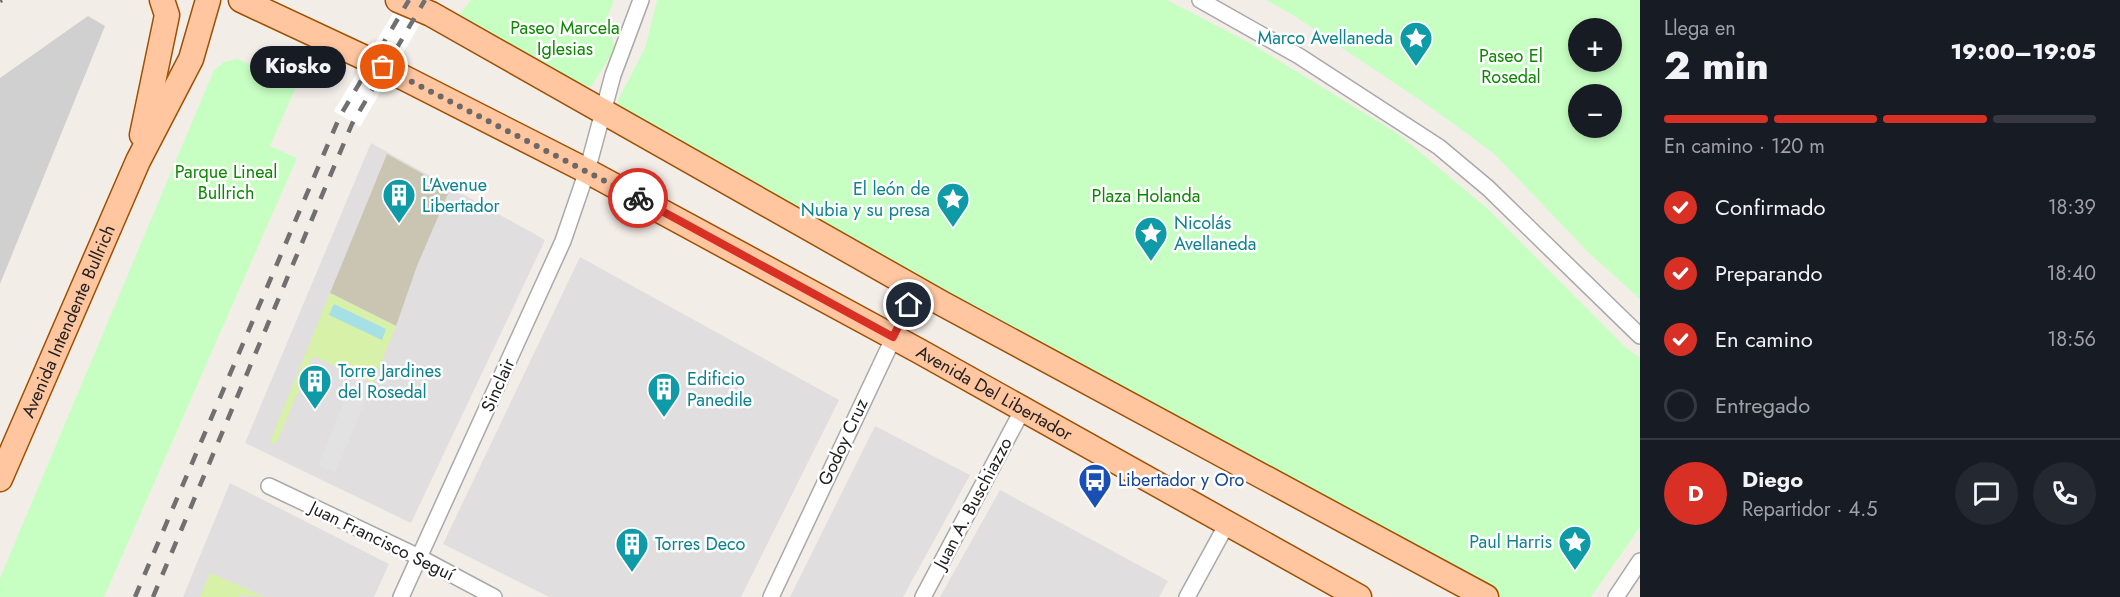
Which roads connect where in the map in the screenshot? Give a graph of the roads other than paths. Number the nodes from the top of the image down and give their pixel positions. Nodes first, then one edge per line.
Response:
1 (162, 0) edge
2 (208, 0) edge
3 (241, 0) edge
4 (398, 0) edge
5 (641, 0) edge
6 (1200, 0) edge
7 (602, 113) junction
8 (138, 161) junction
9 (587, 171) junction
10 (917, 288) junction
11 (1640, 336) edge
12 (893, 337) junction
13 (1023, 409) junction
14 (0, 479) edge
15 (269, 486) dead end
16 (1228, 522) junction
17 (419, 557) junction
18 (1640, 561) edge
19 (401, 597) edge
20 (495, 597) edge
21 (771, 597) edge
22 (924, 597) edge
23 (1187, 597) edge
24 (1359, 597) edge
25 (1486, 597) edge
26 (1616, 597) edge

1 - 8 main road, Avenida Intendente Bullrich
2 - 8 main road, Avenida Intendente Bullrich
3 - 9 main road, Avenida Del Libertador
4 - 7 main road
5 - 7 street, Sinclair
6 - 11 street
7 - 9 street, Sinclair
7 - 10 main road
8 - 14 main road, Avenida Intendente Bullrich
9 - 12 main road, Avenida Del Libertador
9 - 17 street, Sinclair
10 - 12 street, Godoy Cruz
10 - 25 main road
12 - 13 main road, Avenida Del Libertador
12 - 21 street, Godoy Cruz
13 - 16 main road, Avenida Del Libertador
13 - 22 street, Juan A. Buschiazzo
15 - 17 street, Juan Francisco Seguí
16 - 23 street
16 - 24 main road, Avenida Del Libertador
17 - 19 street, Sinclair
17 - 20 street, Juan Francisco Seguí
18 - 26 street

